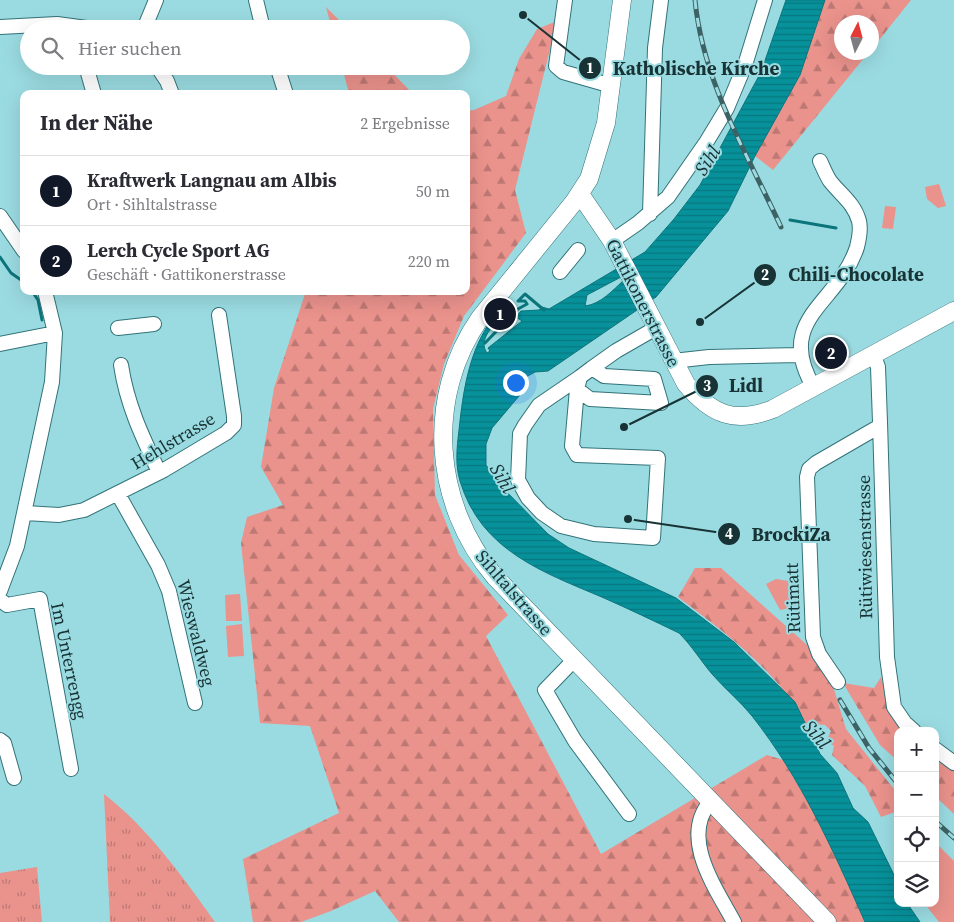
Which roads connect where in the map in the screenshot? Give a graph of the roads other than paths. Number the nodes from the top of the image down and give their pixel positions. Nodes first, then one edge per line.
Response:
1 (156, 0) edge
2 (256, 0) edge
3 (566, 0) edge
4 (622, 0) edge
5 (661, 0) edge
6 (765, 0) edge
7 (148, 20) edge
8 (261, 20) edge
9 (20, 25) edge
10 (0, 27) edge
11 (89, 75) edge
12 (163, 75) edge
13 (280, 75) edge
14 (612, 86) junction
15 (93, 90) edge
16 (170, 90) edge
17 (285, 90) edge
18 (820, 160) dead end
19 (580, 194) junction
20 (650, 214) junction
21 (0, 216) edge
22 (20, 245) edge
23 (615, 247) junction
24 (578, 250) dead end
25 (560, 272) dead end
26 (46, 295) edge
27 (954, 311) edge
28 (219, 315) dead end
29 (653, 322) junction
30 (154, 324) dead end
31 (112, 328) dead end
32 (55, 333) junction
33 (0, 344) edge
34 (800, 355) junction
35 (874, 356) junction
36 (673, 360) junction
37 (122, 365) dead end
38 (592, 368) junction
39 (579, 383) junction
40 (814, 388) junction
41 (880, 426) junction
42 (159, 472) junction
43 (118, 494) junction
44 (25, 513) junction
45 (0, 591) edge
46 (0, 600) edge
47 (574, 660) junction
48 (838, 682) dead end
49 (195, 703) dead end
50 (910, 727) edge
51 (0, 740) edge
52 (939, 752) edge
53 (954, 763) edge
54 (71, 769) dead end
55 (14, 778) dead end
56 (710, 802) junction
57 (629, 814) dead end
58 (734, 922) edge
59 (827, 922) edge

1 - 7 street
2 - 8 street
3 - 14 street
4 - 14 main road, Sihltalstrasse
5 - 20 street
6 - 20 street
9 - 10 street
11 - 15 street
12 - 16 street
13 - 17 street
14 - 19 main road, Sihltalstrasse
18 - 34 street
19 - 23 main road, Gattikonerstrasse
19 - 47 main road, Sihltalstrasse
20 - 23 street
21 - 22 street
23 - 29 main road, Gattikonerstrasse
24 - 25 street
26 - 32 street
27 - 35 main road, Gattikonerstrasse
28 - 42 street, Hehlstrasse
29 - 36 main road, Gattikonerstrasse
29 - 38 street
30 - 31 street
32 - 33 street
32 - 44 street
34 - 36 street
34 - 40 street
35 - 40 main road, Gattikonerstrasse
35 - 41 street, Rütiwiesenstrasse
36 - 40 main road, Gattikonerstrasse
37 - 42 street
38 - 39 street
38 - 39 street
39 - 39 street
41 - 48 street, Rütimatt
41 - 50 street, Rütiwiesenstrasse
42 - 43 street, Hehlstrasse
43 - 44 street, Hehlstrasse
43 - 49 street, Wieswaldweg
44 - 45 street
46 - 54 street, Im Unterrengg
47 - 56 main road, Sihltalstrasse
47 - 57 street
51 - 55 street
52 - 53 street
56 - 58 street
56 - 59 main road, Sihltalstrasse

